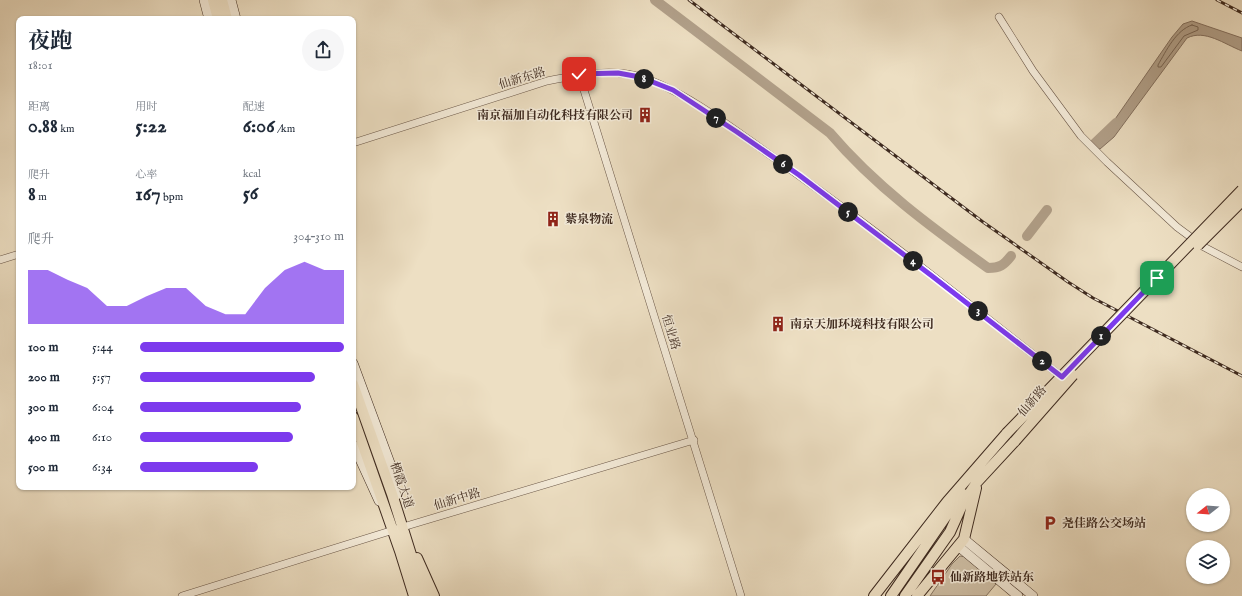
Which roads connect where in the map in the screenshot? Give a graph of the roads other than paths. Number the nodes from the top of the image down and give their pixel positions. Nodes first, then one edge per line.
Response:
1 (204, 0) edge
2 (213, 0) edge
3 (222, 0) edge
4 (231, 0) edge
5 (208, 16) edge
6 (217, 16) edge
7 (226, 16) edge
8 (235, 16) edge
9 (999, 17) dead end
10 (579, 74) junction
11 (356, 142) edge
12 (1242, 190) edge
13 (1242, 201) edge
14 (16, 255) edge
15 (0, 260) edge
16 (1242, 267) edge
17 (356, 371) edge
18 (1062, 377) junction
19 (356, 394) edge
20 (356, 424) edge
21 (694, 440) junction
22 (356, 450) edge
23 (991, 452) junction
24 (977, 482) junction
25 (398, 528) junction
26 (961, 543) junction
27 (182, 596) edge
28 (408, 596) edge
29 (414, 596) edge
30 (424, 596) edge
31 (434, 596) edge
32 (741, 596) edge
33 (874, 596) edge
34 (891, 596) edge
35 (905, 596) edge
36 (917, 596) edge
37 (1018, 596) edge
38 (1033, 596) edge

1 - 5 street
2 - 6 main road
3 - 7 main road
4 - 8 street
9 - 16 street
10 - 11 street, 仙新东路
10 - 18 street, 仙新东路
10 - 21 street, 恒业路
12 - 18 main road, 仙新路, bridge
13 - 24 main road, 仙新路, bridge
14 - 15 street
17 - 25 street
18 - 23 main road, 仙新路, bridge
19 - 25 main road, 栖霞大道
20 - 25 main road, 栖霞大道
21 - 25 street, 仙新中路
21 - 32 street, 恒业路
22 - 25 street
23 - 33 main road, 仙新路
23 - 34 main road, 仙新路
24 - 26 main road, 仙新路
24 - 35 main road, 仙新路
25 - 27 street, 仙新中路
25 - 28 main road
25 - 29 main road, 栖霞大道
25 - 30 main road, 栖霞大道
25 - 31 main road
26 - 36 main road, 仙新路
26 - 37 street
26 - 38 street

